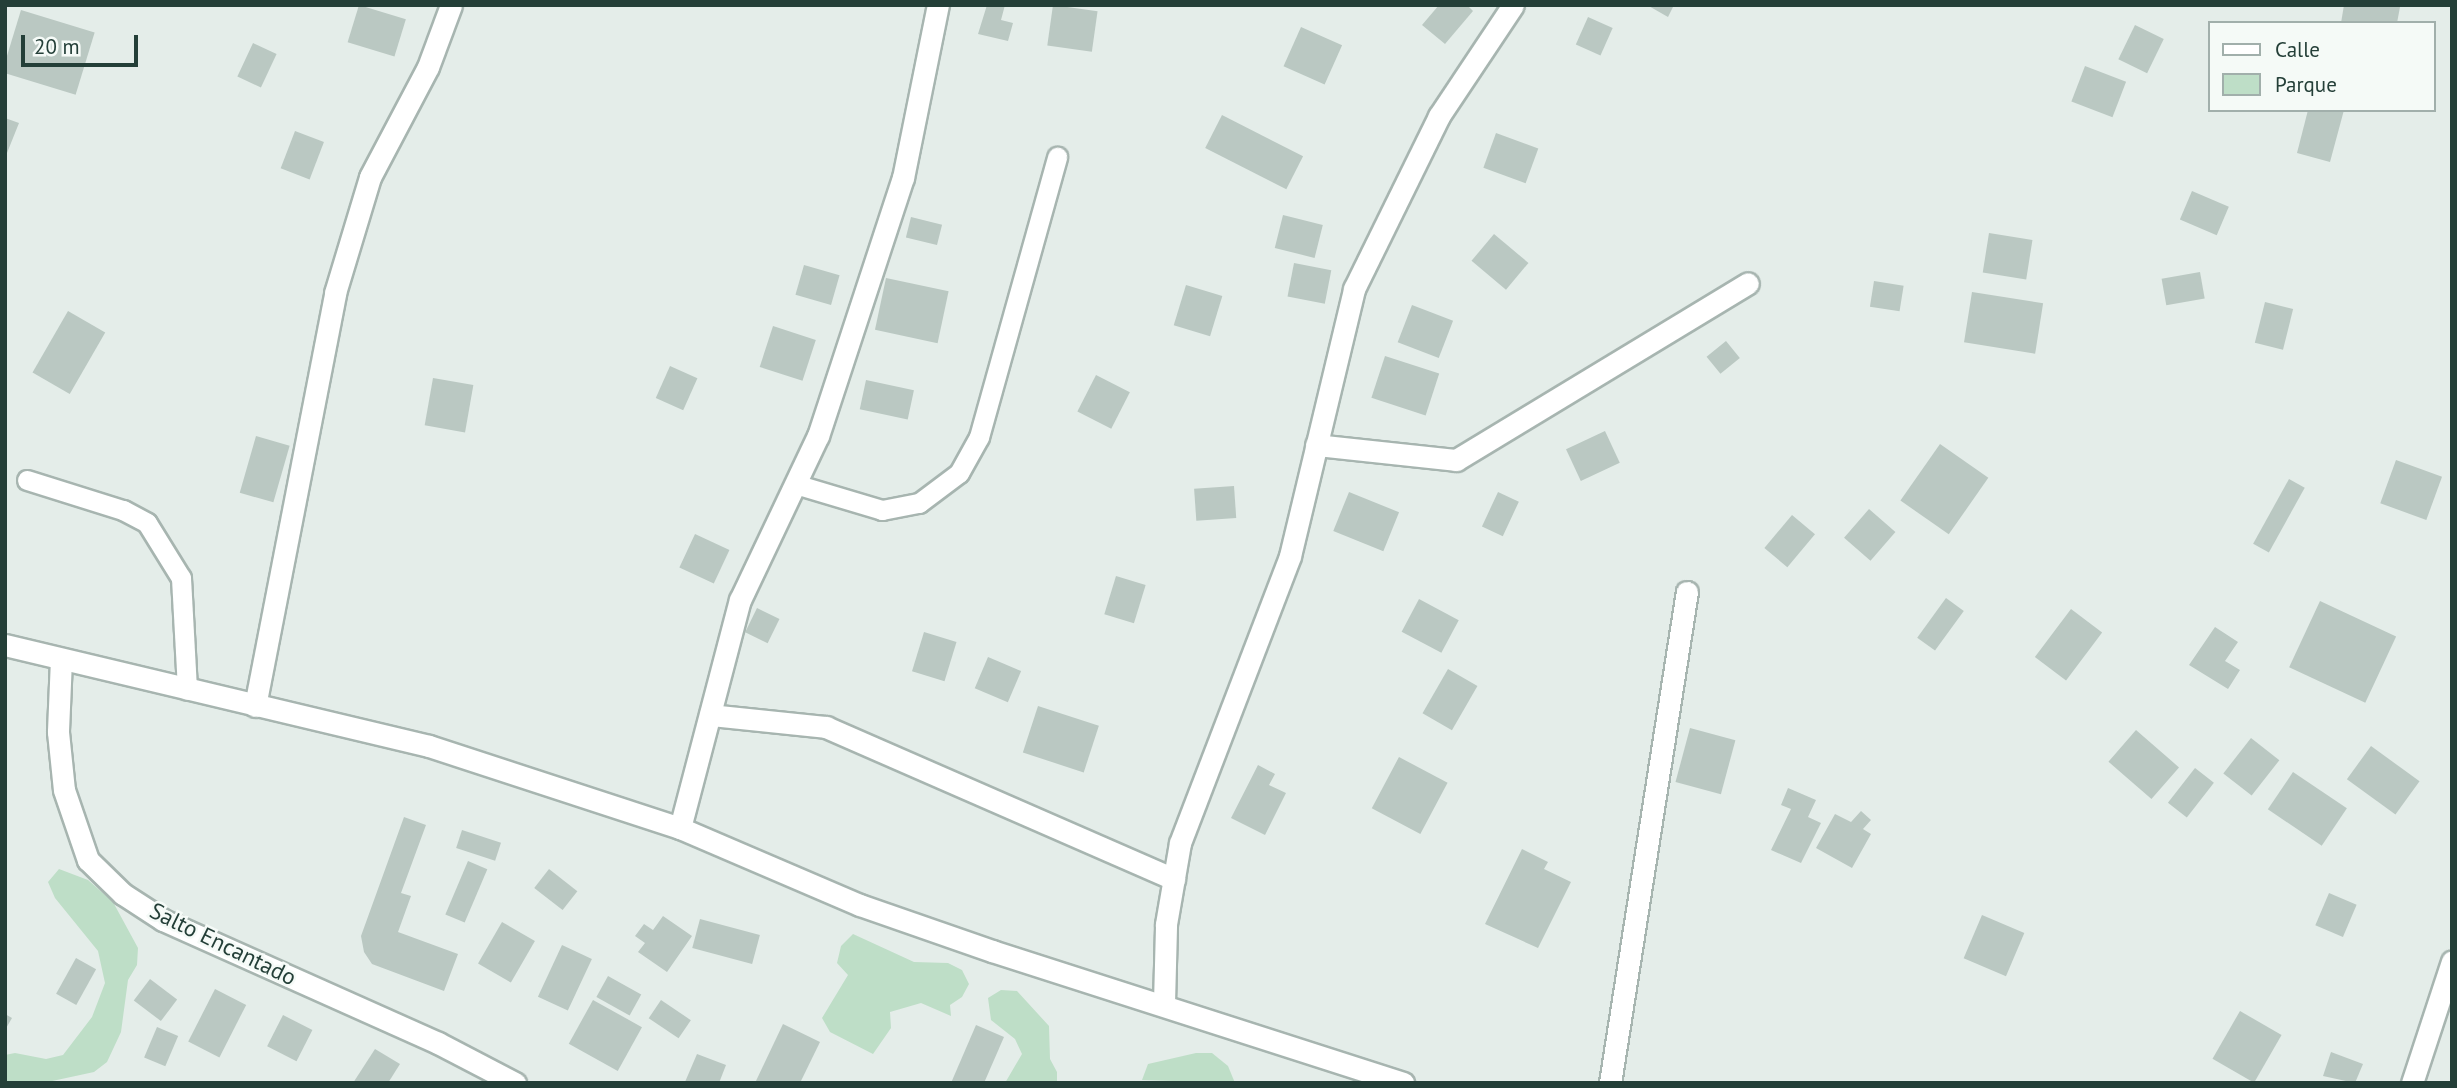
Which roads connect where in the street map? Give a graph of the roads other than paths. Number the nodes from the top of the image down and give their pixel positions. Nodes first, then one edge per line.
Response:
1 (452, 5) edge
2 (937, 5) edge
3 (1513, 5) edge
4 (1057, 157) dead end
5 (1748, 283) dead end
6 (1316, 445) junction
7 (27, 480) dead end
8 (795, 484) junction
9 (1687, 592) dead end
10 (5, 645) edge
11 (61, 659) junction
12 (187, 690) junction
13 (255, 706) junction
14 (710, 715) junction
15 (680, 828) junction
16 (1174, 879) junction
17 (2452, 961) edge
18 (1164, 1003) junction
19 (515, 1083) edge
20 (1403, 1083) edge
21 (1610, 1083) edge
22 (2412, 1083) edge

1 - 13 street
2 - 8 street
3 - 6 street
4 - 8 lane
5 - 6 street
6 - 16 street
7 - 12 lane
8 - 14 street
9 - 21 street
10 - 11 street
11 - 12 street
11 - 19 street, Salto Encantado
12 - 13 street
13 - 15 street
14 - 15 street
14 - 16 street
15 - 18 street
16 - 18 street
17 - 22 street
18 - 20 street

